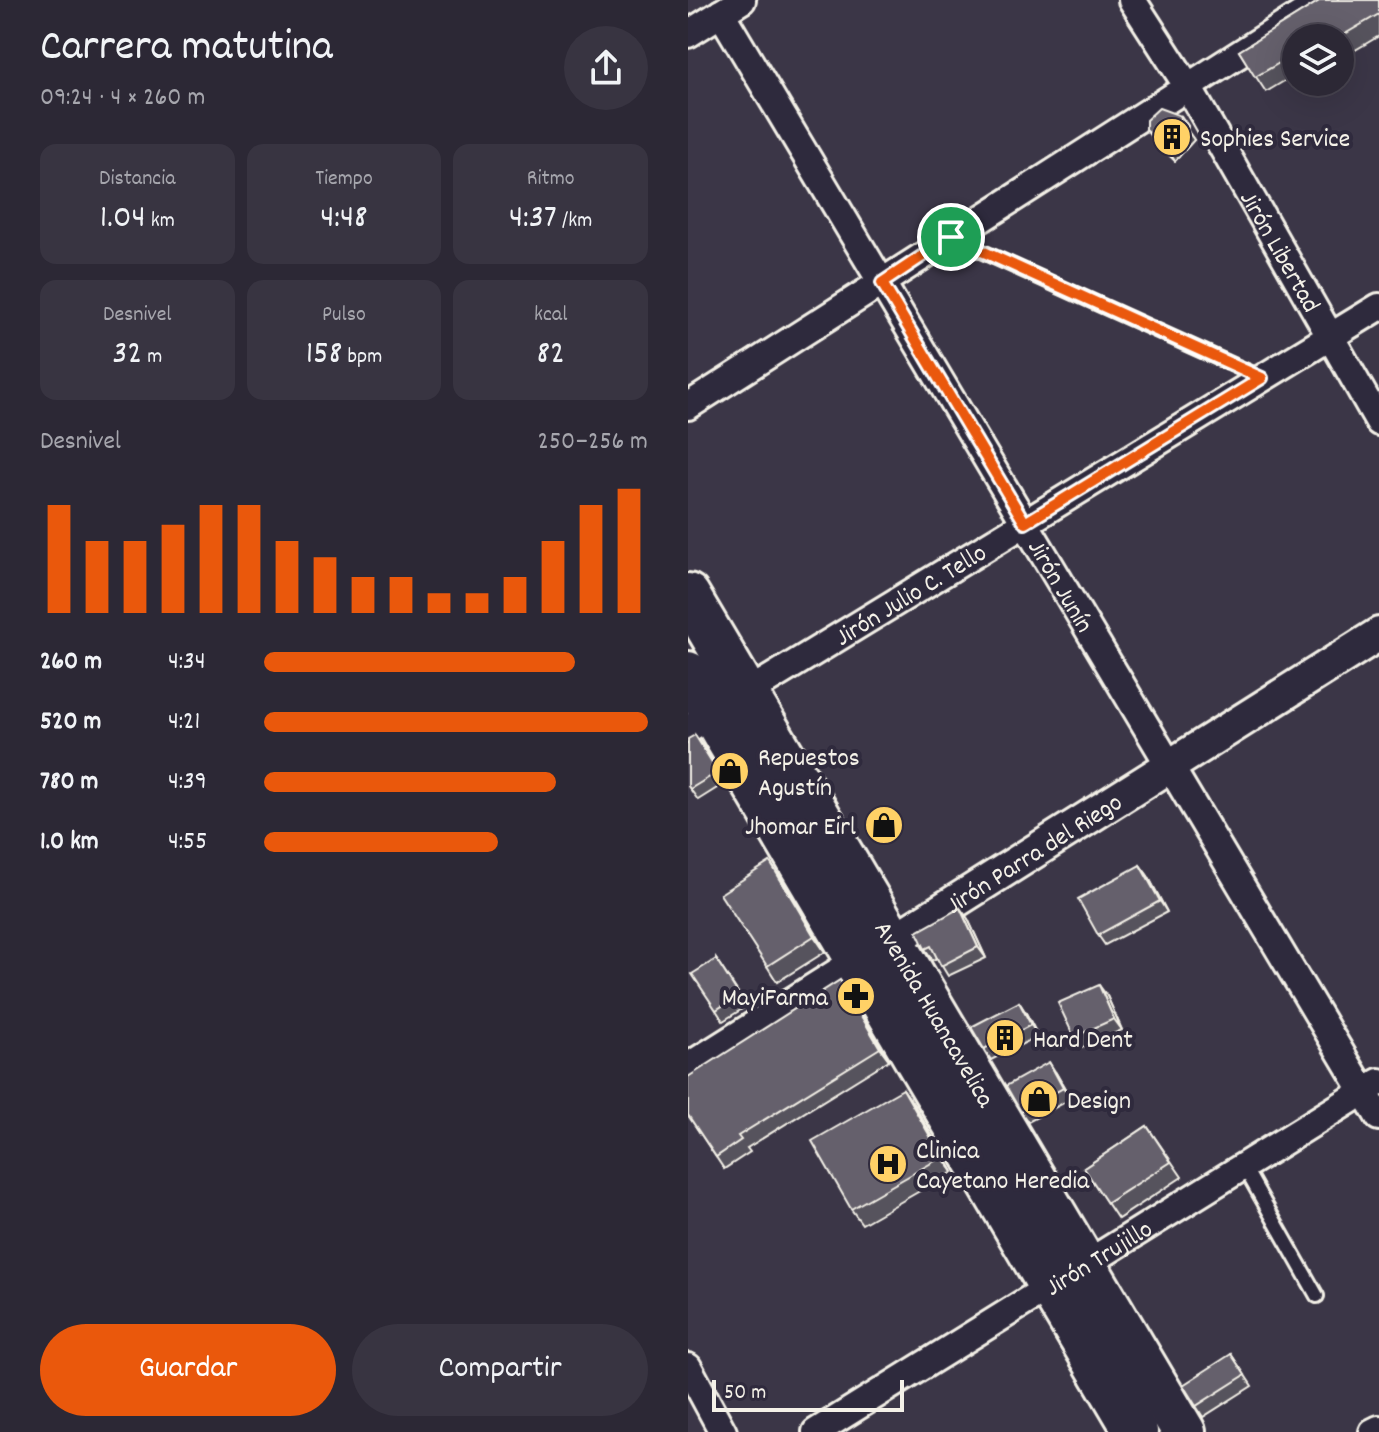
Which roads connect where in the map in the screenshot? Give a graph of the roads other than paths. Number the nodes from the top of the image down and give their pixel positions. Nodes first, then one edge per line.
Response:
1 (1132, 0) edge
2 (1324, 0) edge
3 (732, 6) edge
4 (688, 34) edge
5 (1188, 87) junction
6 (951, 237) junction
7 (882, 283) junction
8 (1379, 307) edge
9 (1331, 338) junction
10 (1262, 378) junction
11 (688, 406) edge
12 (1379, 422) edge
13 (1025, 523) junction
14 (688, 595) edge
15 (1379, 634) edge
16 (688, 673) edge
17 (715, 712) edge
18 (1170, 765) junction
19 (893, 940) junction
20 (858, 962) junction
21 (688, 1070) edge
22 (1371, 1086) edge
23 (1379, 1117) edge
24 (1243, 1165) junction
25 (1086, 1265) junction
26 (1049, 1288) junction
27 (1317, 1296) dead end
28 (688, 1367) edge
29 (1379, 1429) edge
30 (723, 1432) edge
31 (816, 1432) edge
32 (1136, 1432) edge
33 (1184, 1432) edge
34 (1373, 1432) edge

1 - 5 street, Jirón Libertad
2 - 5 street
3 - 4 street
3 - 7 street, Jirón Junín
5 - 6 street
5 - 9 street, Jirón Libertad
6 - 7 street
6 - 10 lane
7 - 11 street
7 - 13 street, Jirón Junín
8 - 9 street, Jirón Julio C. Tello
9 - 10 street, Jirón Julio C. Tello
9 - 12 street, Jirón Libertad
10 - 13 street, Jirón Julio C. Tello
13 - 17 street, Jirón Julio C. Tello
13 - 18 street, Jirón Junín
14 - 17 highway, Avenida Huancavelica
15 - 18 street, Jirón Parra del Riego
16 - 17 highway, Avenida Huancavelica
17 - 19 highway, Avenida Huancavelica
17 - 20 highway, Avenida Huancavelica
18 - 19 street, Jirón Parra del Riego
18 - 22 street, Jirón Junín
19 - 20 street, Jirón Parra del Riego
19 - 25 highway, Avenida Huancavelica
20 - 21 street, Jirón Parra del Riego
20 - 26 highway, Avenida Huancavelica
22 - 23 street, Jirón Junín
22 - 24 street, Jirón Trujillo
24 - 25 street, Jirón Trujillo
24 - 27 lane
25 - 26 street, Jirón Trujillo
25 - 33 highway, Avenida Huancavelica
26 - 31 street, Jirón Trujillo
26 - 32 highway, Avenida Huancavelica
28 - 30 street
29 - 34 street

